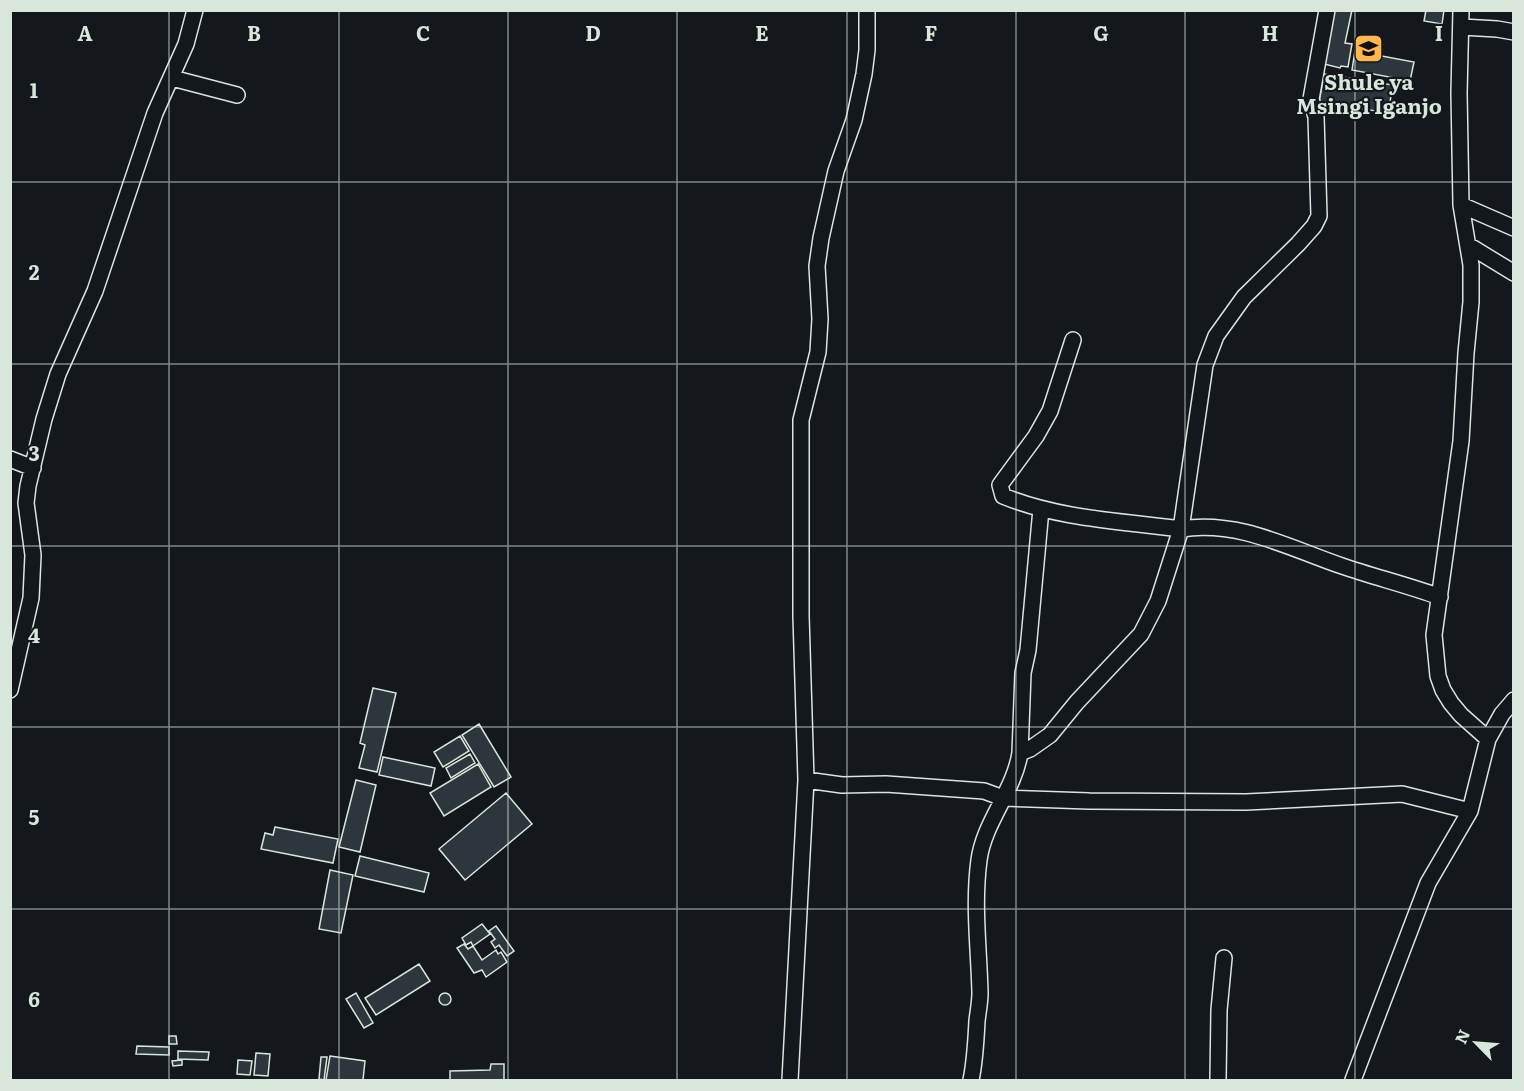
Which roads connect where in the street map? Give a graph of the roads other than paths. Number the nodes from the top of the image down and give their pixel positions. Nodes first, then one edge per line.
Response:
1 (195, 10) edge
2 (867, 10) edge
3 (1327, 10) edge
4 (1461, 10) edge
5 (1462, 27) junction
6 (1514, 32) edge
7 (172, 78) junction
8 (237, 95) dead end
9 (1461, 205) junction
10 (1514, 228) edge
11 (1468, 245) junction
12 (1514, 273) edge
13 (1073, 340) dead end
14 (10, 459) edge
15 (33, 468) junction
16 (1041, 509) junction
17 (1181, 529) junction
18 (1440, 597) junction
19 (10, 690) edge
20 (1514, 700) edge
21 (1488, 739) junction
22 (1020, 753) junction
23 (806, 780) junction
24 (1003, 798) junction
25 (1470, 811) junction
26 (1224, 958) dead end
27 (790, 1080) edge
28 (971, 1080) edge
29 (1218, 1080) edge
30 (1353, 1080) edge

1 - 7 street
2 - 23 street
3 - 17 street
4 - 5 street
5 - 6 street
5 - 9 street
7 - 8 street
7 - 15 street
9 - 10 street
9 - 11 street
11 - 12 street
11 - 18 street
13 - 16 street
14 - 15 street
15 - 19 street
16 - 17 street
16 - 22 street
17 - 18 street
17 - 22 street
18 - 21 street
20 - 21 street
21 - 25 street
22 - 24 street
23 - 24 street
23 - 27 street
24 - 25 street
24 - 28 street
25 - 30 street
26 - 29 street

